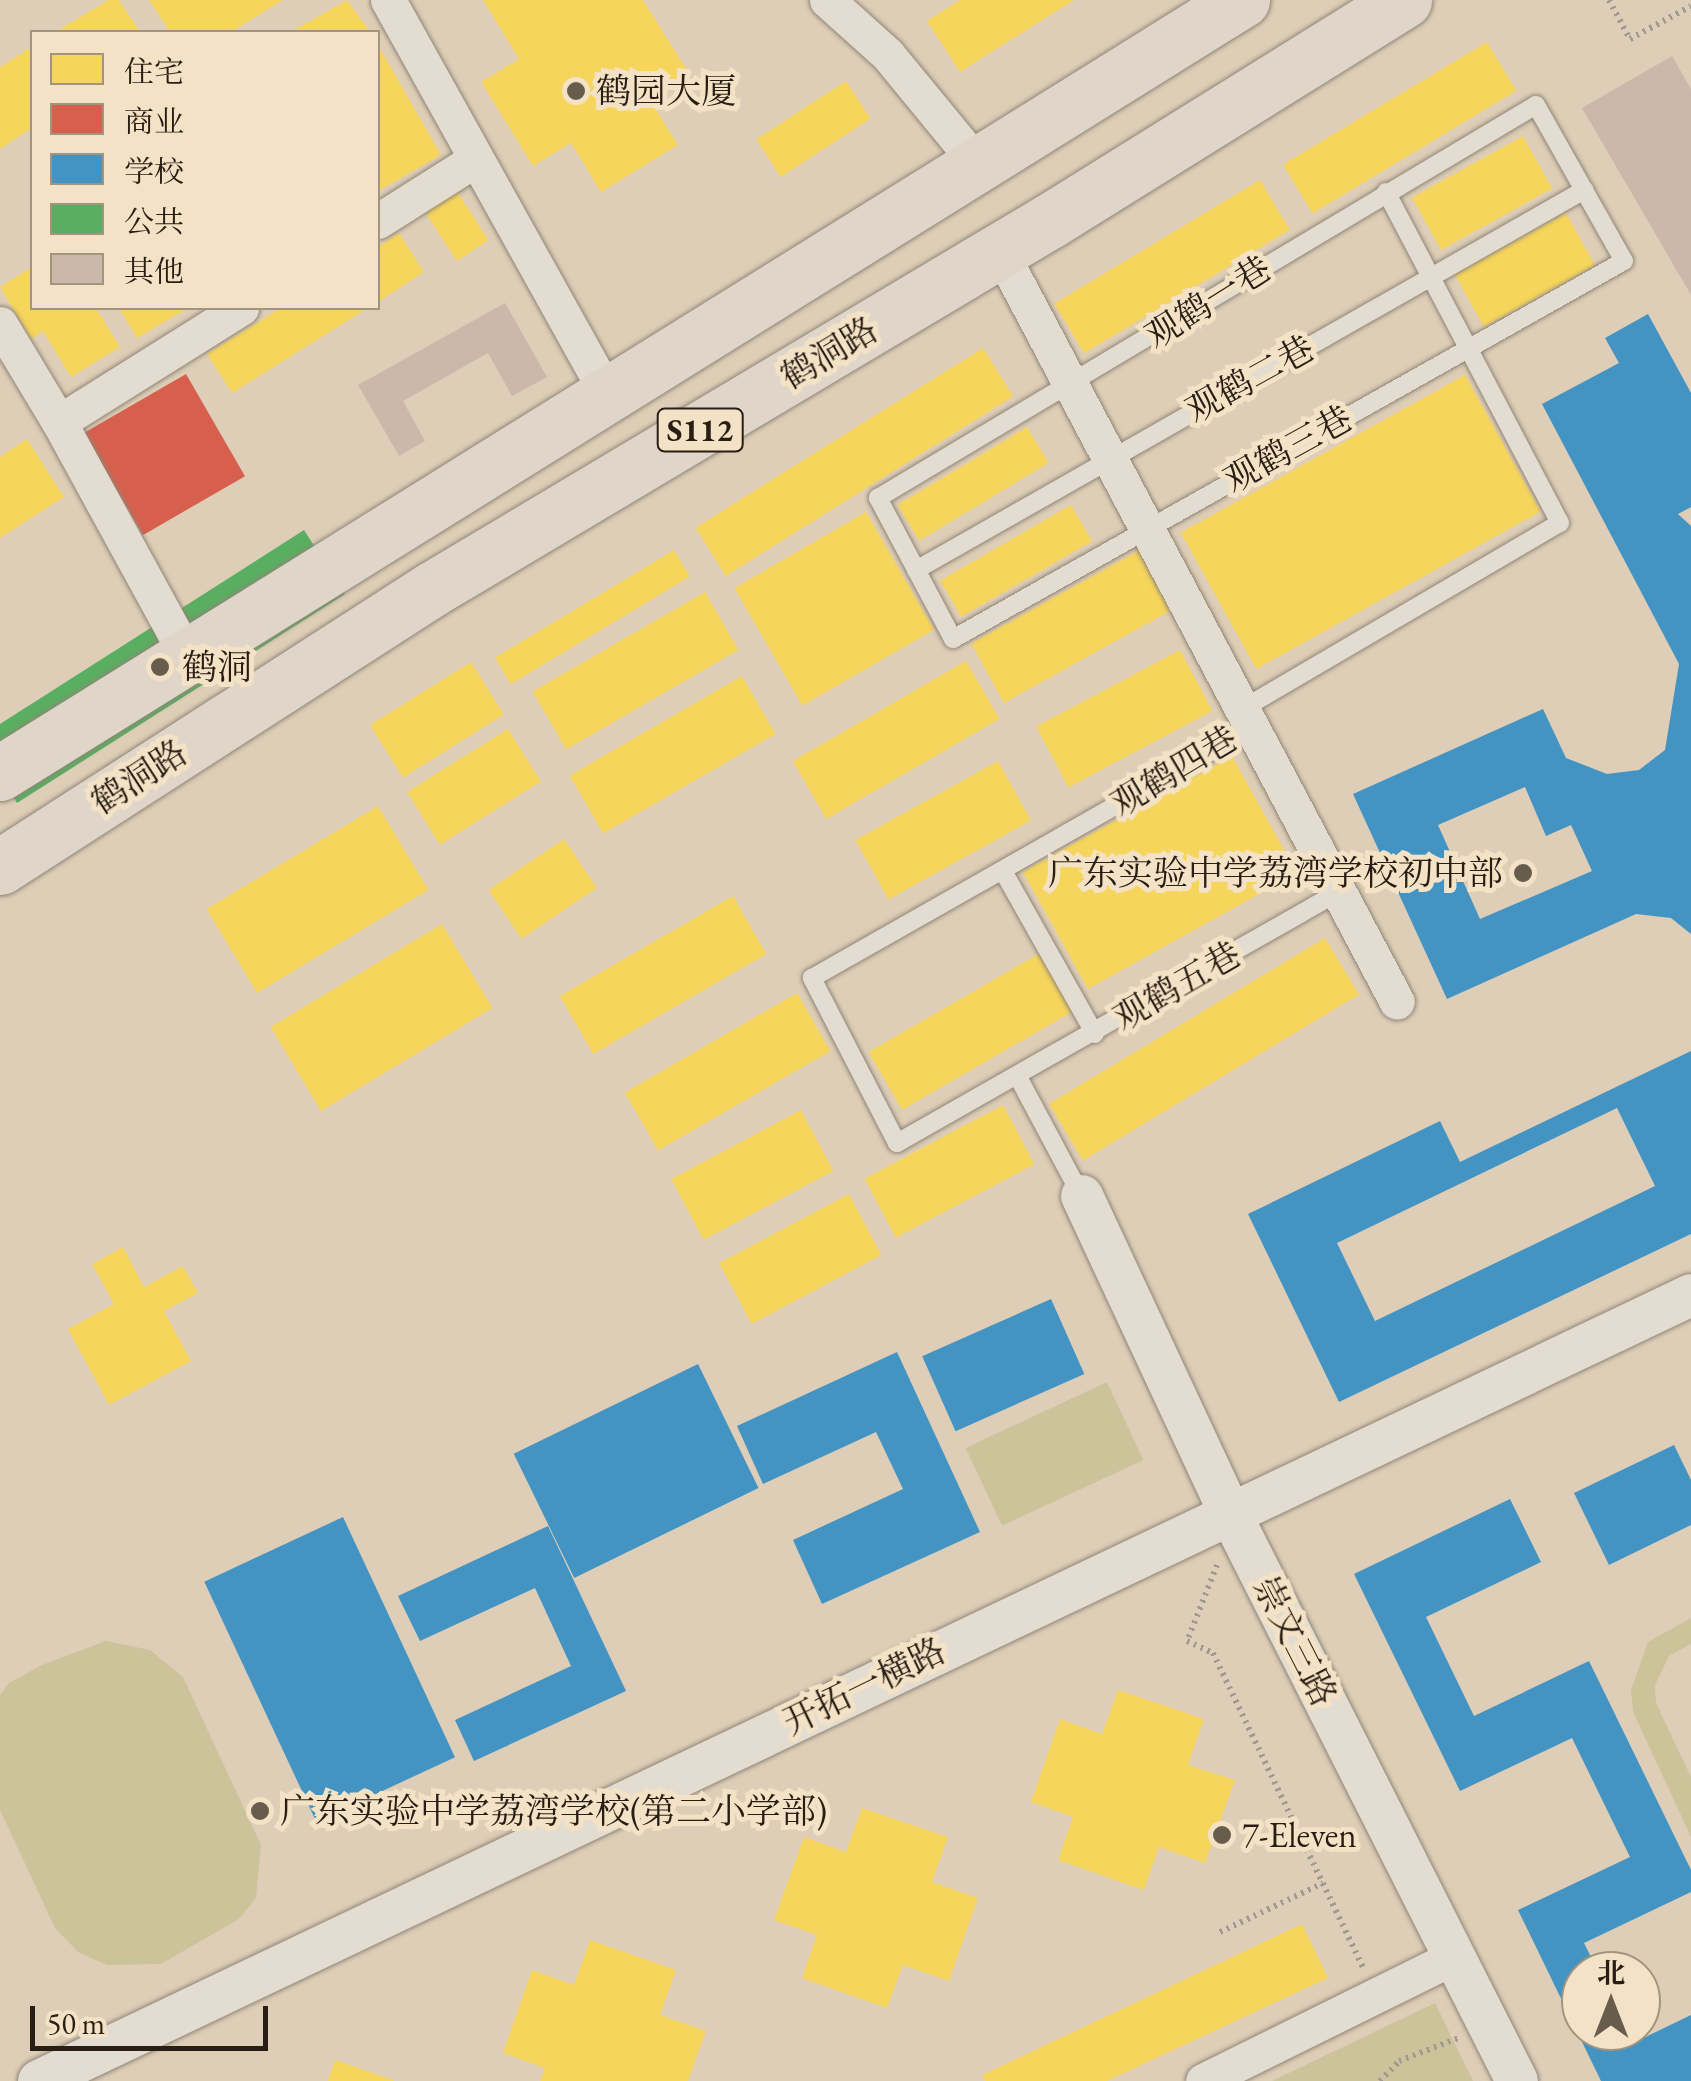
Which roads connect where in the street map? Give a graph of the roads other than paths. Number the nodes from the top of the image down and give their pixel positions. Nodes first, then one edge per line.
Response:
1 (388, 0) edge
2 (827, 0) edge
3 (1242, 0) edge
4 (1404, 0) edge
5 (476, 159) junction
6 (976, 162) junction
7 (1584, 190) junction
8 (1386, 192) junction
9 (380, 220) edge
10 (1000, 250) junction
11 (1430, 277) junction
12 (238, 310) edge
13 (0, 324) edge
14 (1472, 350) junction
15 (1070, 386) junction
16 (607, 393) junction
17 (60, 422) junction
18 (1108, 459) junction
19 (1144, 528) junction
20 (916, 570) junction
21 (186, 654) junction
22 (1244, 720) junction
23 (0, 772) edge
24 (0, 866) edge
25 (1002, 871) junction
26 (1336, 894) junction
27 (812, 978) joint
28 (1397, 1002) dead end
29 (1095, 1034) junction
30 (1018, 1077) junction
31 (1082, 1196) joint
32 (1691, 1295) edge
33 (1230, 1513) junction
34 (1456, 1956) junction
35 (39, 2081) edge
36 (1203, 2081) edge
37 (1517, 2081) edge

1 - 5 street
2 - 6 street
3 - 6 main road, S112
4 - 10 main road, 鹤洞路 / S112
5 - 9 street
5 - 16 street
6 - 16 main road, S112
7 - 8 lane, 观鹤一巷
7 - 11 lane, 观鹤二巷
7 - 14 lane, 观鹤三巷
8 - 11 lane
8 - 15 lane, 观鹤一巷
10 - 15 street
10 - 24 main road, 鹤洞路 / S112
11 - 14 lane
11 - 18 lane, 观鹤二巷
12 - 17 street
13 - 17 street
14 - 19 lane, 观鹤三巷
14 - 22 lane, 观鹤四巷
15 - 18 street
15 - 20 lane, 观鹤一巷
16 - 21 main road, S112
17 - 21 street
18 - 19 street
18 - 20 lane, 观鹤二巷
19 - 20 lane, 观鹤三巷
19 - 22 street
21 - 23 main road, S112
22 - 25 lane, 观鹤四巷
22 - 26 street
25 - 27 lane, 观鹤四巷
25 - 29 lane
26 - 28 street
26 - 29 lane, 观鹤五巷
27 - 30 lane, 观鹤五巷
29 - 30 lane, 观鹤五巷
30 - 31 lane
31 - 33 street, 崇文三路
32 - 33 street, 开拓一横路
33 - 34 street, 崇文三路
33 - 35 street, 开拓一横路
34 - 36 street
34 - 37 street, 崇文三路

